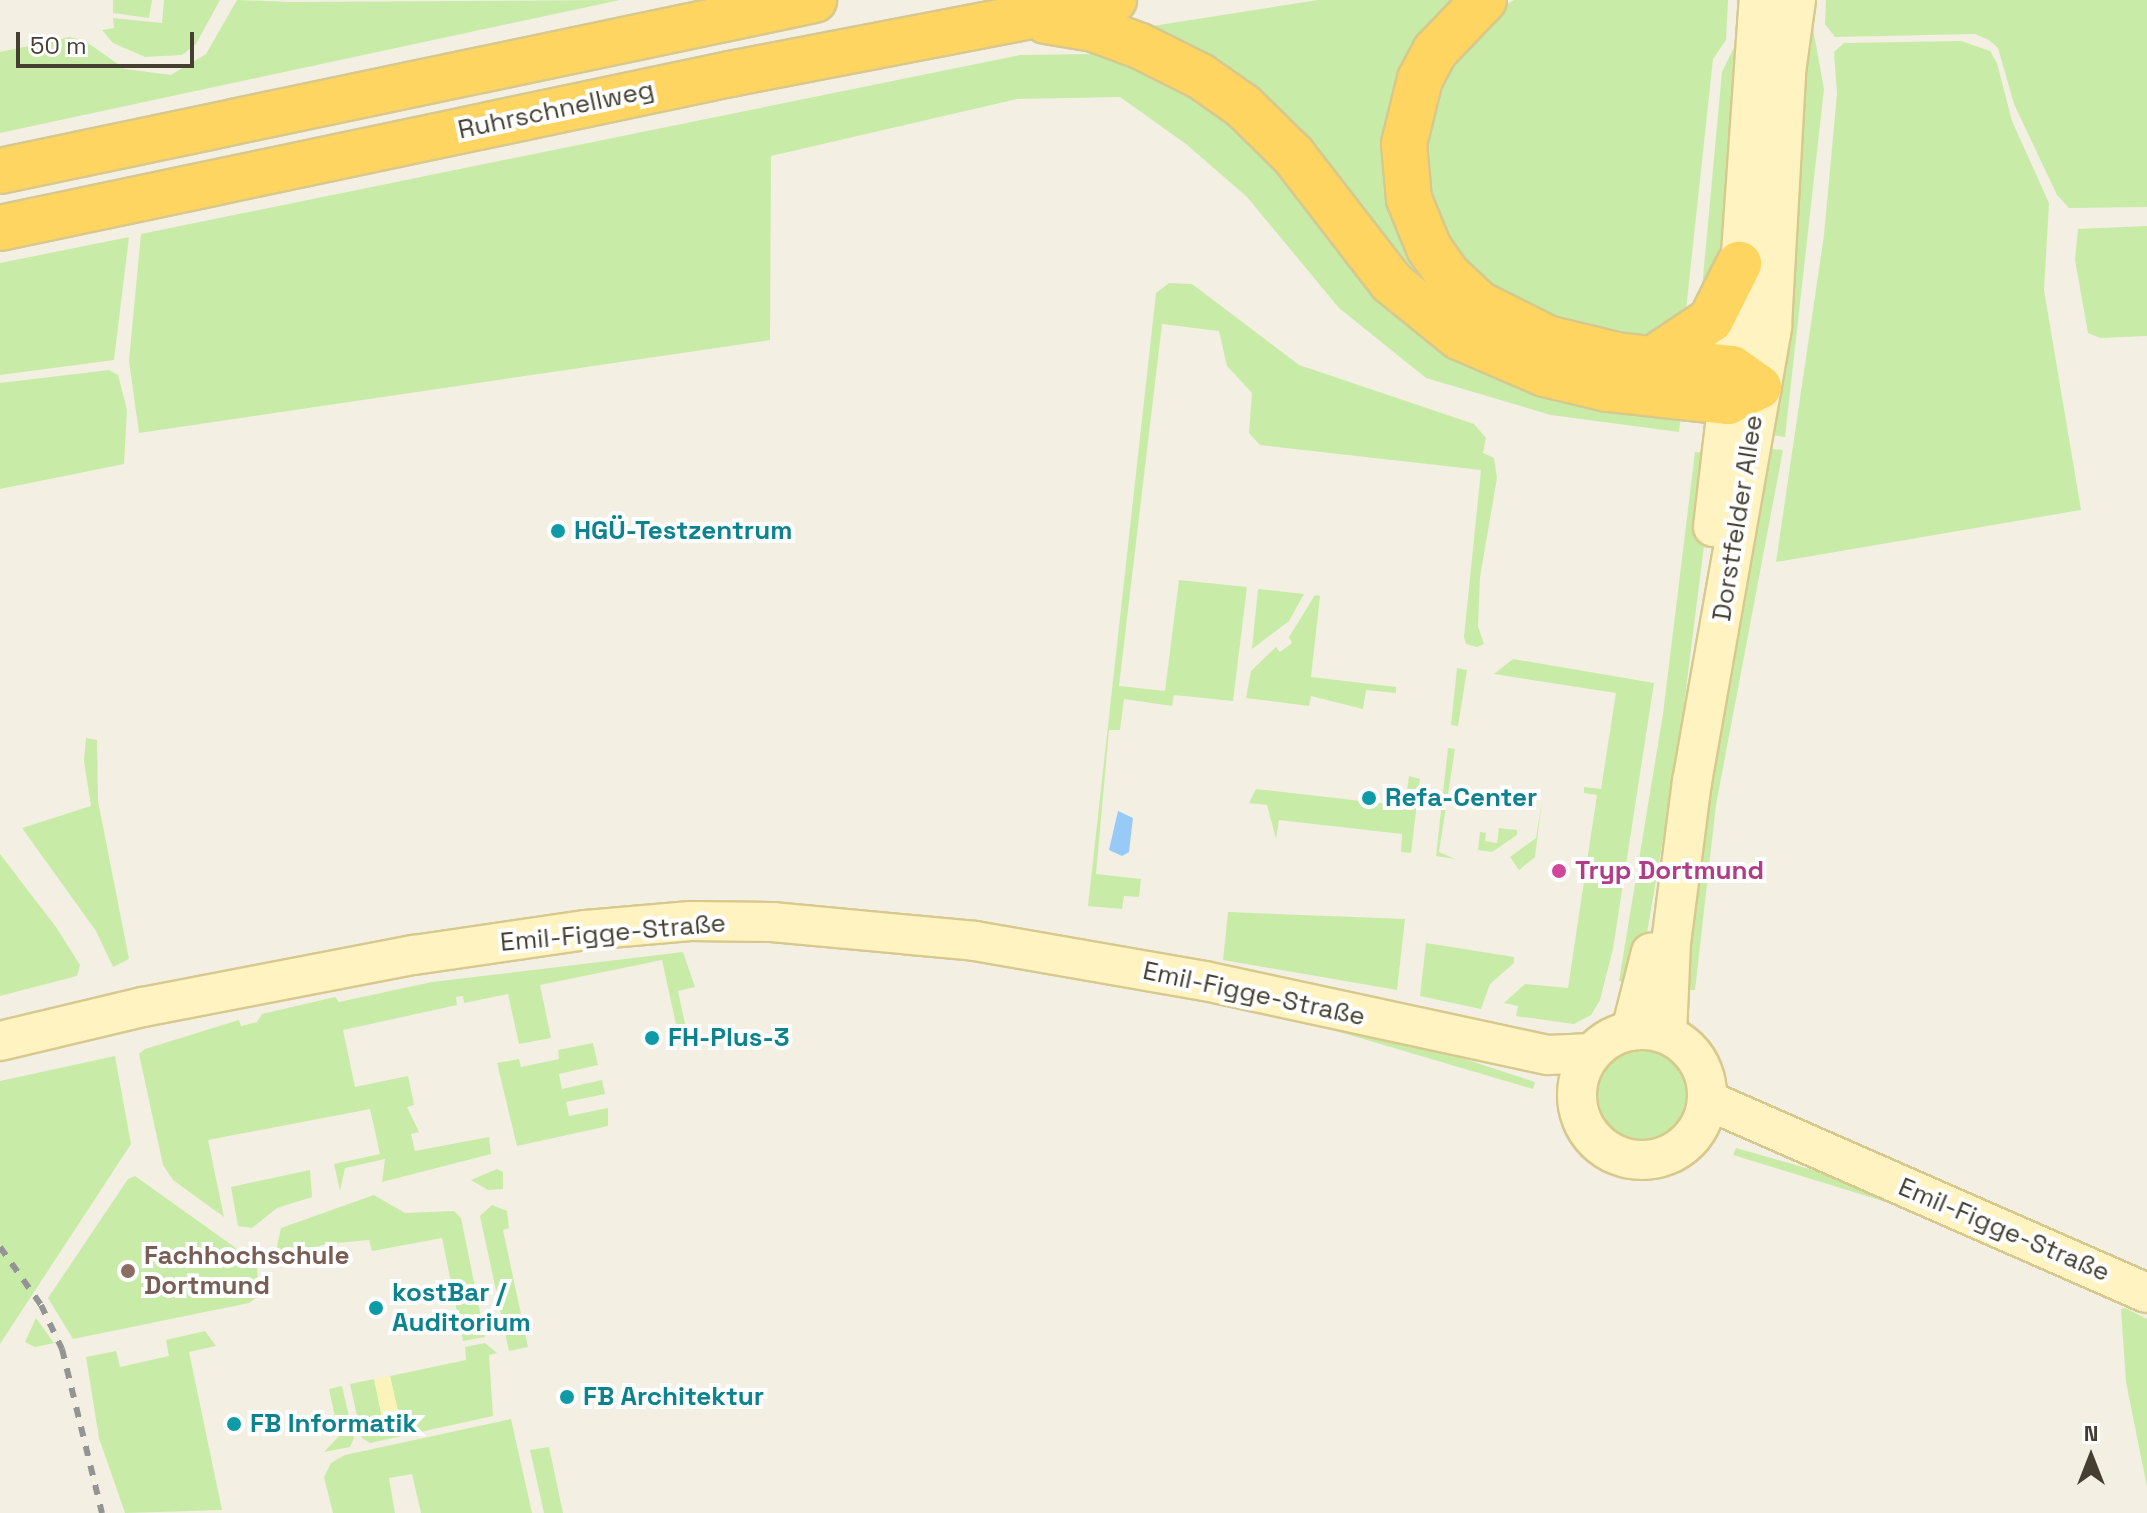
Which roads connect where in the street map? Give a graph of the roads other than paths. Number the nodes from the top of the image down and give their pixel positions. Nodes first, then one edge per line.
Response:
1 (814, 0) edge
2 (1114, 0) edge
3 (1484, 0) edge
4 (1796, 1) edge
5 (1759, 2) edge
6 (977, 24) junction
7 (0, 171) edge
8 (0, 228) edge
9 (1739, 264) junction
10 (1651, 360) junction
11 (1739, 386) junction
12 (1417, 1030) junction
13 (1649, 1033) junction
14 (0, 1041) edge
15 (1592, 1053) junction
16 (1576, 1090) junction
17 (1702, 1115) junction
18 (2147, 1293) edge

1 - 7 highway
2 - 6 highway, Ruhrschnellweg
3 - 10 highway
4 - 11 street, Dorstfelder Allee
5 - 9 street, Dorstfelder Allee
6 - 8 highway, Ruhrschnellweg
6 - 11 highway
9 - 10 highway
9 - 11 street, Dorstfelder Allee
10 - 11 highway
11 - 13 street, Dorstfelder Allee
12 - 14 street, Emil-Figge-Straße
12 - 15 street, Emil-Figge-Straße
12 - 16 street, Emil-Figge-Straße
13 - 15 street, Emil-Figge-Straße
13 - 17 street
15 - 16 street
16 - 17 street
17 - 18 street, Emil-Figge-Straße

